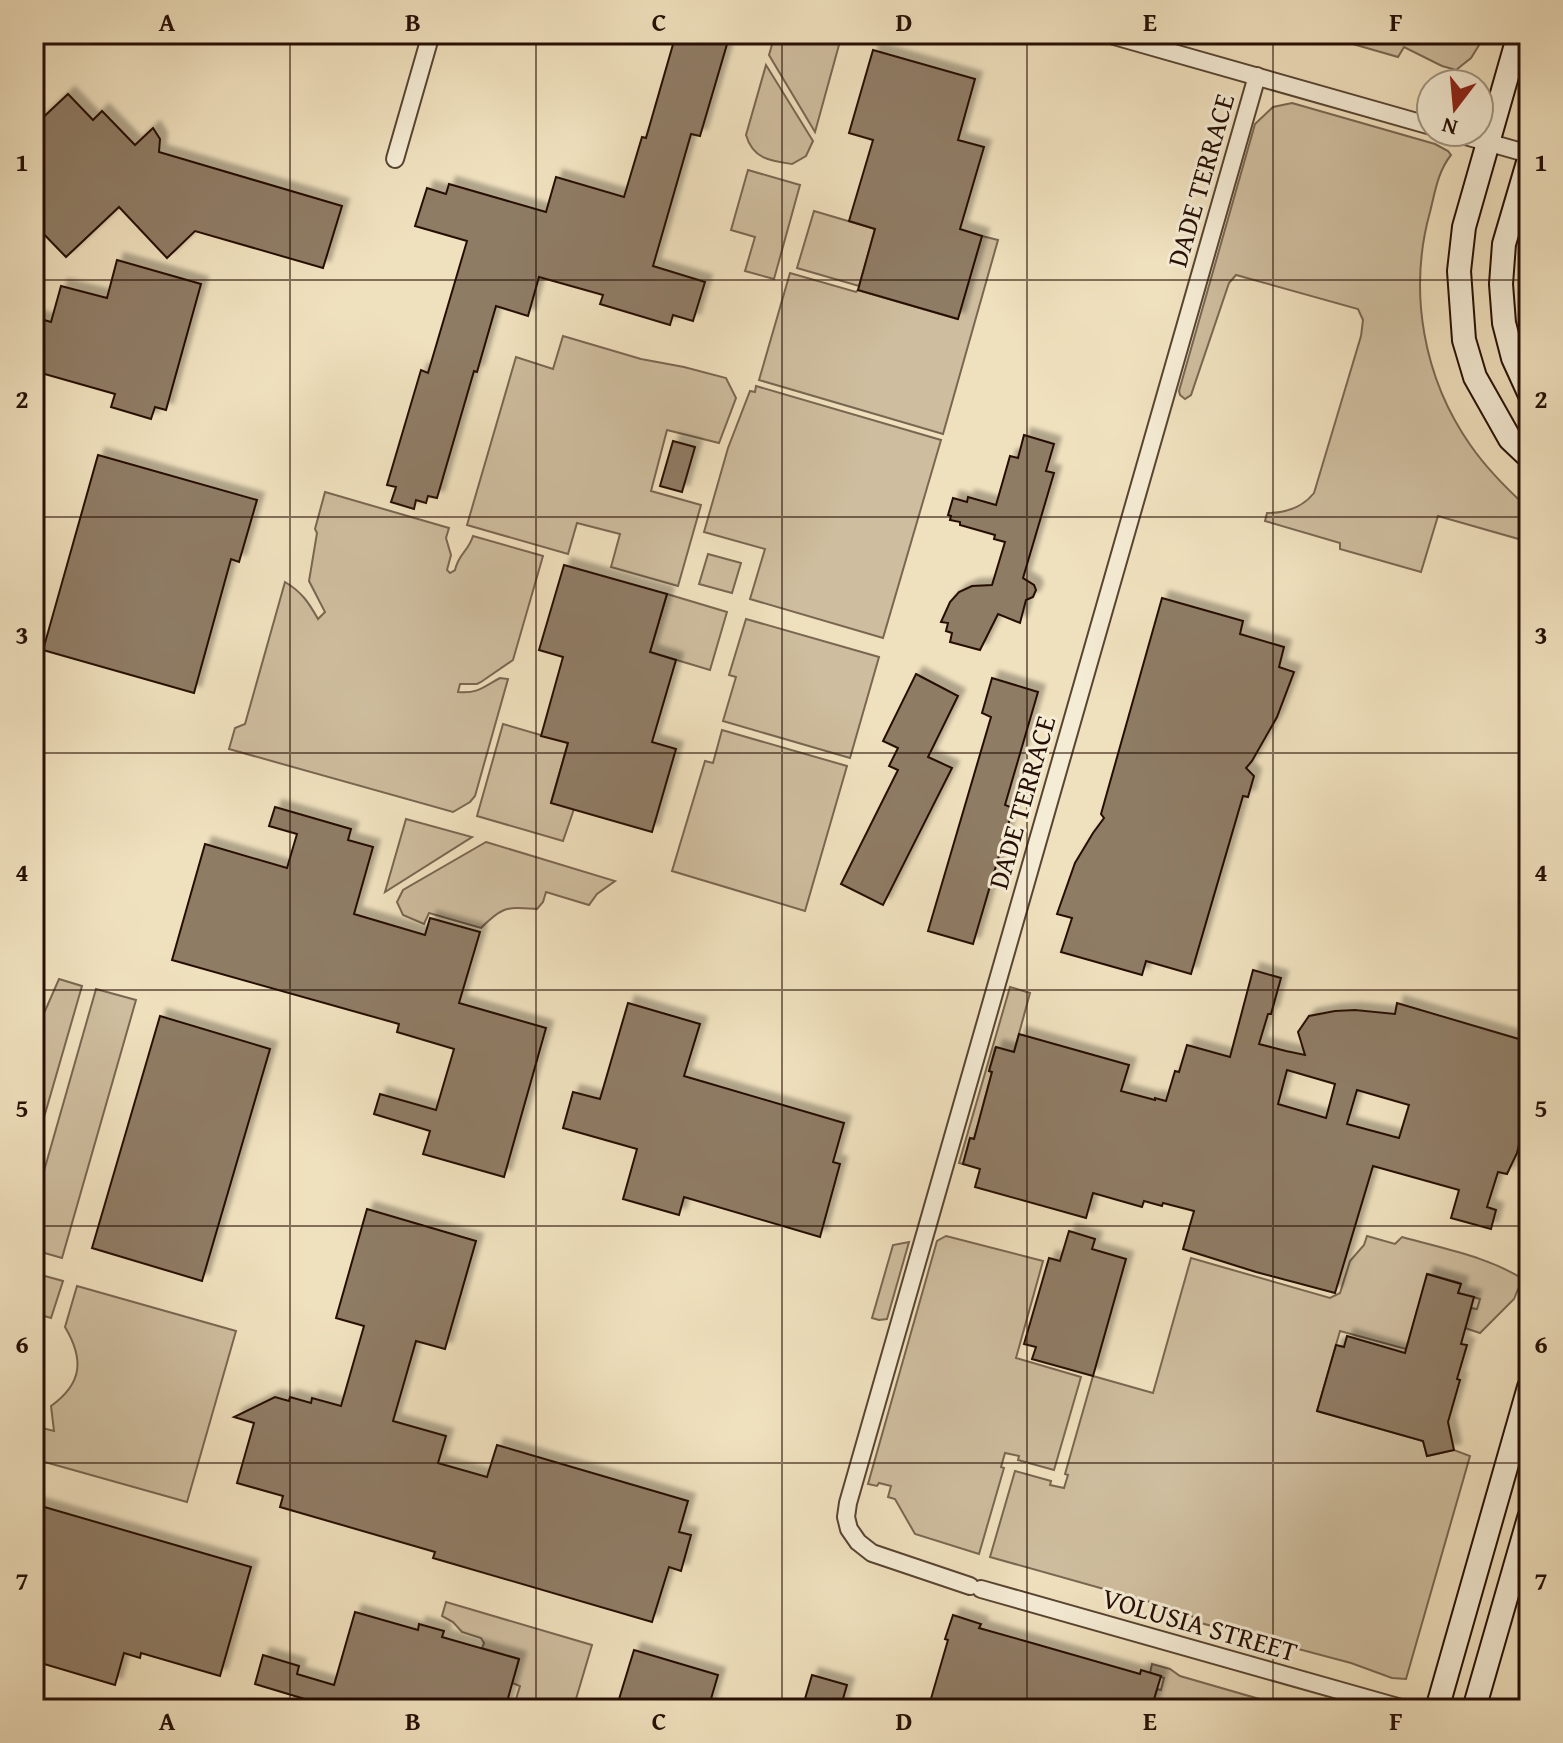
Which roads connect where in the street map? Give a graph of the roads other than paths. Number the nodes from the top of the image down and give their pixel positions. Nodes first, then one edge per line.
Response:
1 (431, 34) edge
2 (1107, 34) edge
3 (1519, 34) edge
4 (1257, 76) junction
5 (1495, 115) edge
6 (1415, 121) edge
7 (1495, 145) edge
8 (1485, 148) edge
9 (1529, 156) edge
10 (395, 159) dead end
11 (1529, 393) edge
12 (1529, 457) edge
13 (1529, 1387) edge
14 (1529, 1518) edge
15 (858, 1542) joint
16 (1405, 1709) edge
17 (1437, 1709) edge
18 (1474, 1709) edge

1 - 10 street
2 - 4 street
3 - 5 street
4 - 6 street
4 - 15 street, DADE TERRACE
7 - 9 street
8 - 12 street
9 - 11 street
13 - 17 street
14 - 18 street
15 - 16 street, VOLUSIA STREET

